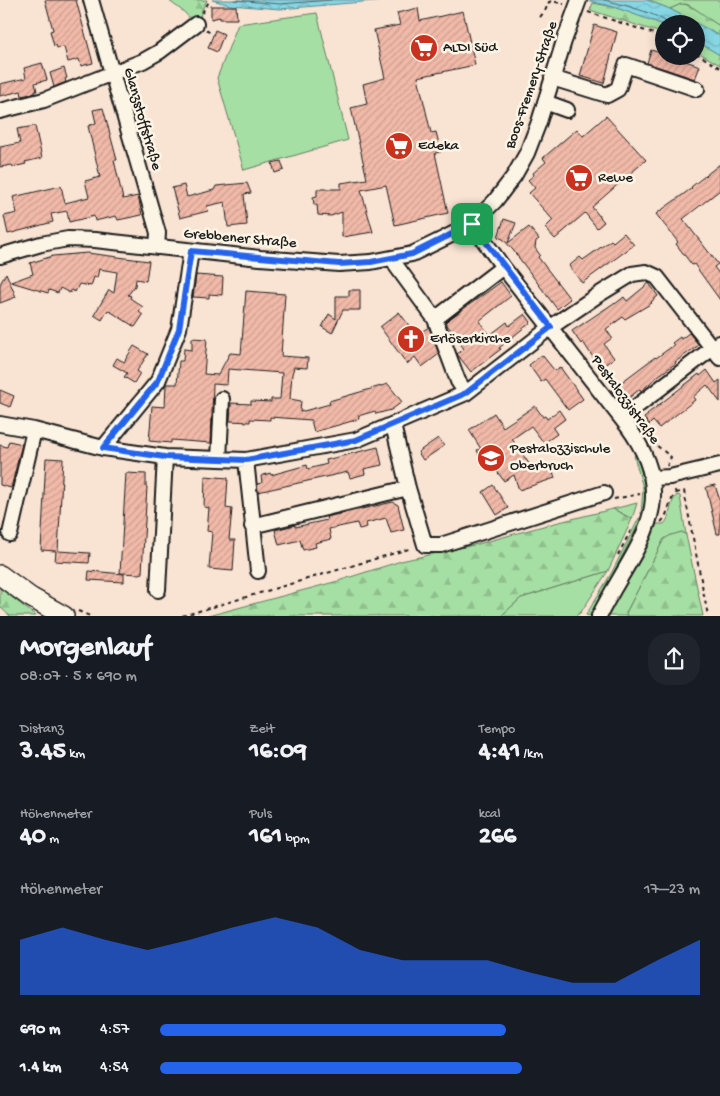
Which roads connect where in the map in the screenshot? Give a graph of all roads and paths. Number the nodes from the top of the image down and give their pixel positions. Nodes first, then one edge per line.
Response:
1 (91, 0) edge
2 (578, 3) edge
3 (540, 18) dead end
4 (196, 24) dead end
5 (655, 33) edge
6 (705, 59) edge
7 (720, 68) edge
8 (112, 73) junction
9 (552, 78) junction
10 (697, 89) dead end
11 (545, 102) junction
12 (567, 110) dead end
13 (0, 111) edge
14 (472, 224) junction
15 (157, 247) junction
16 (191, 251) junction
17 (0, 256) edge
18 (393, 258) junction
19 (504, 267) junction
20 (435, 320) junction
21 (551, 327) junction
22 (718, 349) edge
23 (466, 393) junction
24 (222, 399) dead end
25 (632, 410) dead end
26 (0, 424) edge
27 (393, 425) junction
28 (34, 430) junction
29 (103, 448) junction
30 (165, 457) junction
31 (218, 459) junction
32 (246, 460) junction
33 (720, 465) edge
34 (653, 478) junction
35 (408, 488) junction
36 (602, 494) joint
37 (640, 494) dead end
38 (676, 494) dead end
39 (252, 526) junction
40 (10, 534) dead end
41 (425, 545) junction
42 (258, 571) dead end
43 (0, 575) edge
44 (158, 590) dead end
45 (64, 616) edge
46 (182, 616) edge
47 (599, 616) edge
48 (708, 616) edge

1 - 8 street, Glanzstoffstraße
2 - 3 path
2 - 5 path
2 - 9 street, Boos-Fremery-Straße
4 - 8 street
6 - 7 path
8 - 13 street
8 - 15 street, Glanzstoffstraße
9 - 10 street
9 - 11 street, Boos-Fremery-Straße
11 - 12 street
11 - 14 street, Boos-Fremery-Straße
14 - 18 street, Grebbener Straße
14 - 19 street, Pestalozzistraße
15 - 16 street, Grebbener Straße
15 - 17 street, Grebbener Straße
16 - 18 street, Grebbener Straße
16 - 29 street
18 - 20 street
19 - 20 street
19 - 21 street, Pestalozzistraße
20 - 23 street
21 - 22 street
21 - 23 street
21 - 34 street, Pestalozzistraße
22 - 25 street
23 - 27 street
24 - 31 street
26 - 28 street
27 - 32 street
27 - 35 street
28 - 29 street
28 - 40 street
29 - 30 street
30 - 31 street
30 - 44 street
31 - 32 street
32 - 39 street
33 - 34 street
34 - 47 street, Pestalozzistraße
35 - 39 street
35 - 41 street
36 - 37 path
36 - 41 street
38 - 48 path
39 - 42 street
41 - 46 path
43 - 45 main road

